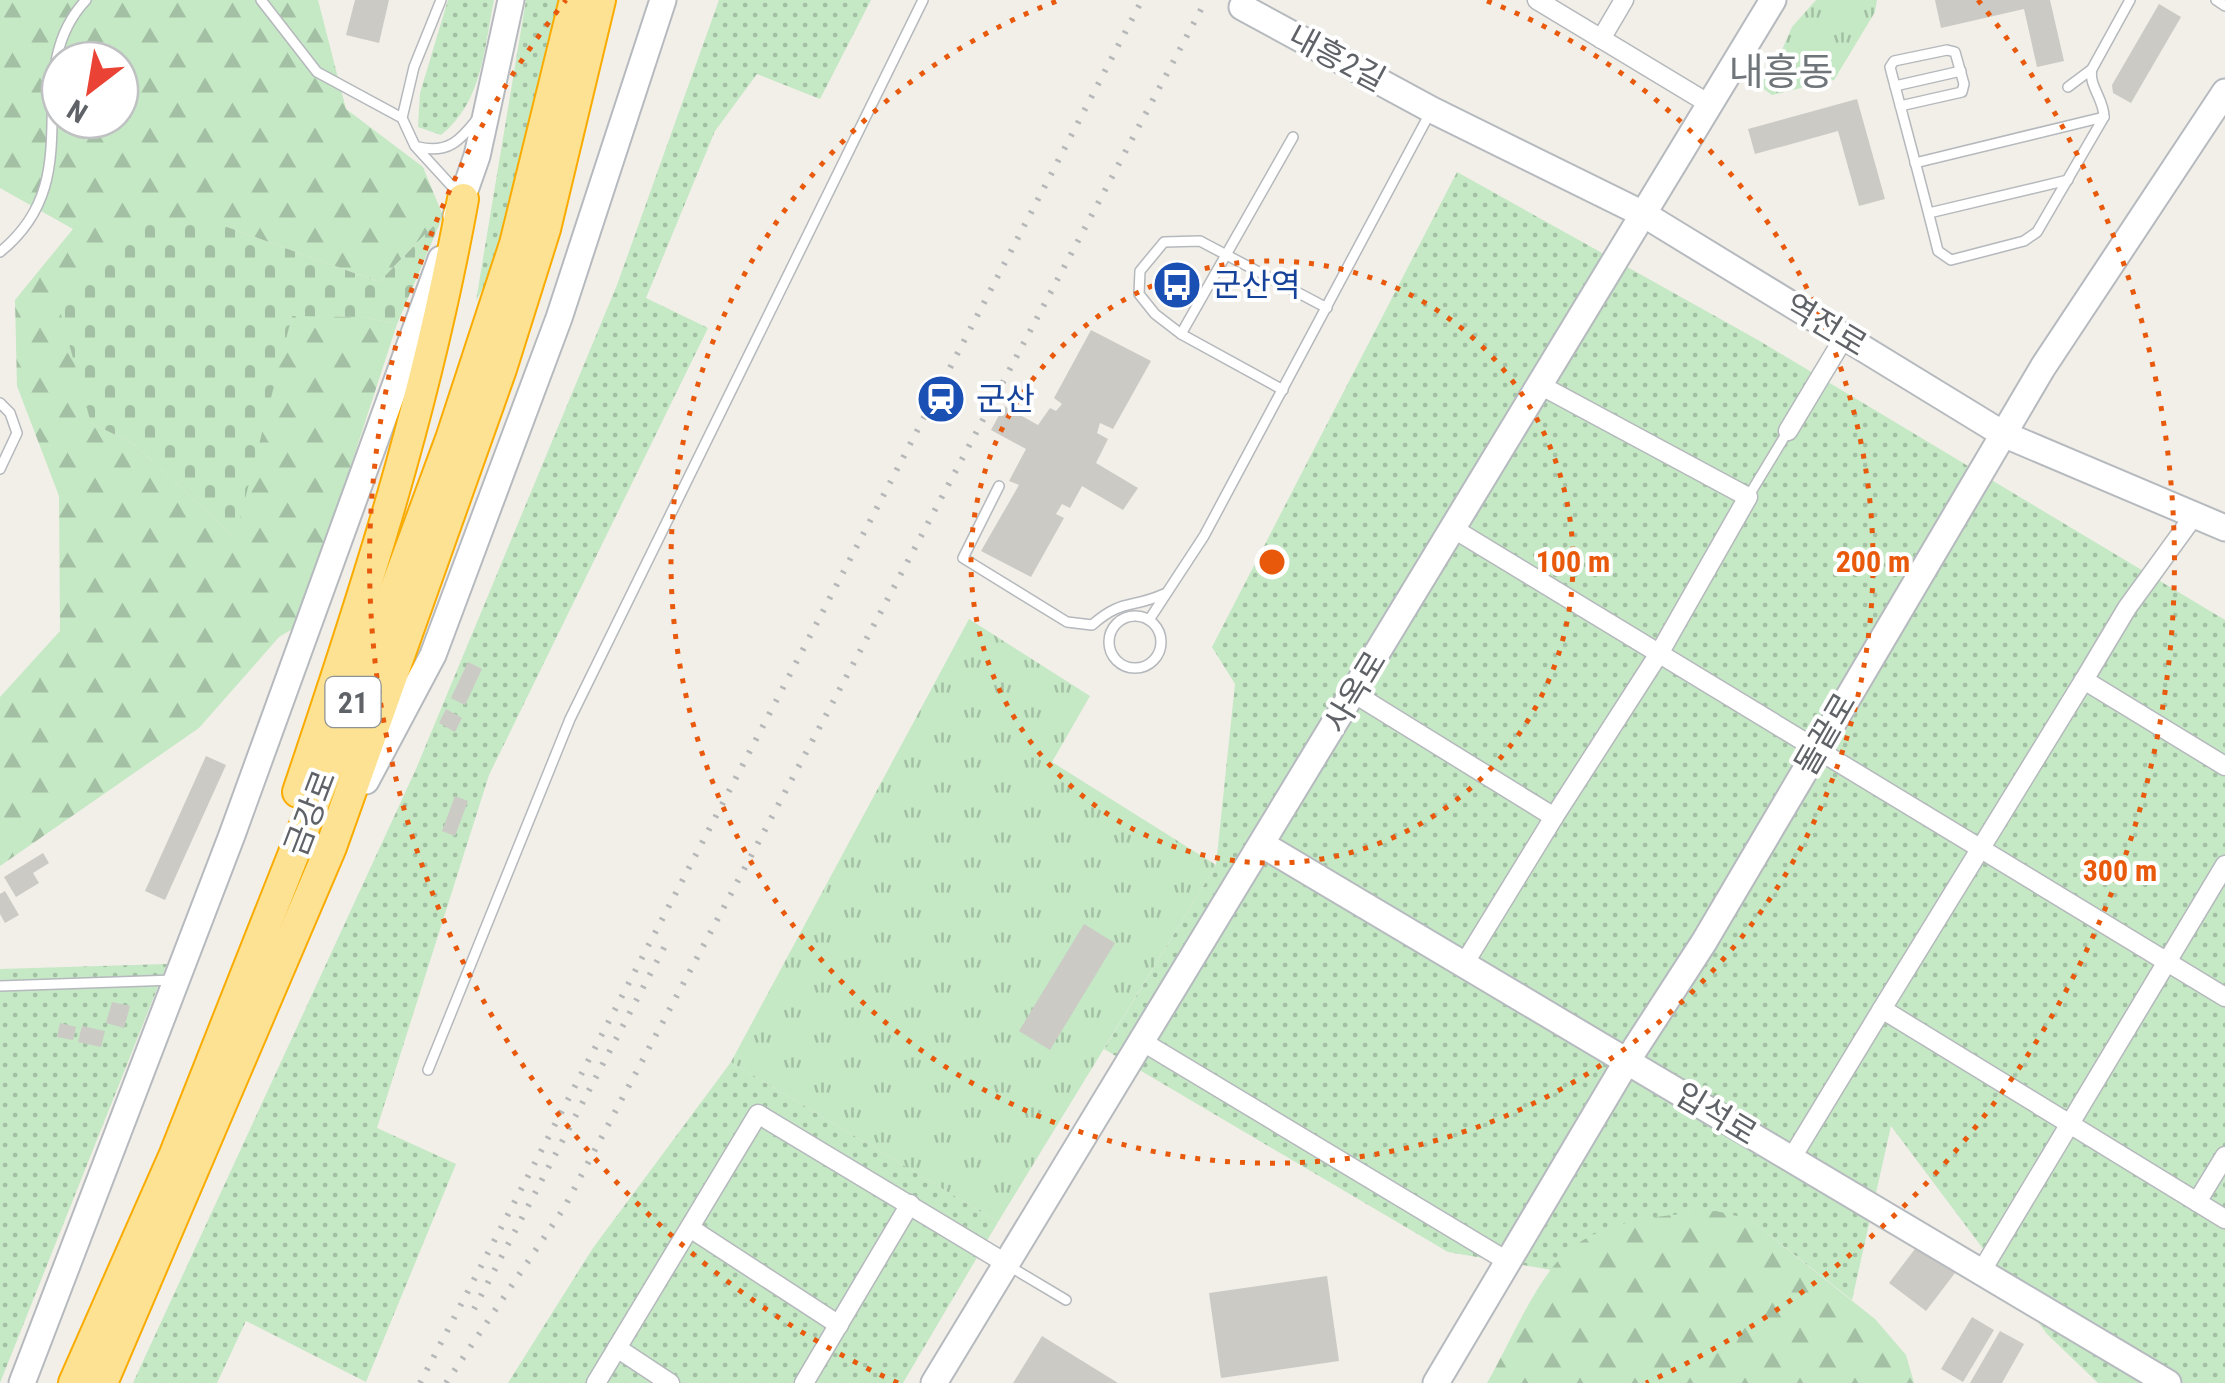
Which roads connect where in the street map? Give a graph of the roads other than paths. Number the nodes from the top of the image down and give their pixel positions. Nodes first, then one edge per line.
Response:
1 (86, 0) edge
2 (262, 0) edge
3 (441, 0) edge
4 (511, 0) edge
5 (576, 0) edge
6 (600, 0) edge
7 (663, 0) edge
8 (923, 0) edge
9 (1537, 0) edge
10 (1624, 0) edge
11 (1773, 0) edge
12 (2130, 0) edge
13 (2216, 0) edge
14 (2225, 6) edge
15 (1242, 7) dead end
16 (1601, 39) junction
17 (2092, 69) junction
18 (1961, 70) junction
19 (1895, 86) junction
20 (2068, 87) dead end
21 (2225, 92) edge
22 (489, 102) junction
23 (1711, 105) junction
24 (1900, 106) junction
25 (1432, 110) junction
26 (2104, 117) junction
27 (402, 118) junction
28 (1293, 137) dead end
29 (415, 146) junction
30 (1915, 163) junction
31 (2068, 180) junction
32 (463, 198) junction
33 (1928, 213) junction
34 (1645, 215) junction
35 (0, 252) edge
36 (1225, 255) junction
37 (1327, 308) junction
38 (1181, 334) junction
39 (1845, 336) junction
40 (1540, 385) junction
41 (1282, 390) junction
42 (0, 403) edge
43 (1788, 431) joint
44 (2003, 434) junction
45 (0, 469) edge
46 (1000, 486) dead end
47 (1748, 496) junction
48 (2196, 513) junction
49 (2225, 528) edge
50 (1454, 529) junction
51 (1166, 593) junction
52 (1148, 620) junction
53 (1660, 652) junction
54 (2084, 680) junction
55 (1354, 694) junction
56 (1817, 747) junction
57 (2225, 766) edge
58 (1554, 817) junction
59 (1263, 845) junction
60 (331, 847) junction
61 (1982, 847) junction
62 (2225, 866) edge
63 (2168, 961) junction
64 (1464, 964) junction
65 (177, 980) junction
66 (0, 986) edge
67 (2225, 996) edge
68 (1882, 1009) junction
69 (1143, 1042) junction
70 (1627, 1062) junction
71 (428, 1070) dead end
72 (2070, 1124) junction
73 (2225, 1156) edge
74 (1792, 1159) junction
75 (154, 1200) junction
76 (2197, 1202) junction
77 (910, 1204) junction
78 (2225, 1219) edge
79 (690, 1228) junction
80 (1507, 1261) junction
81 (1007, 1264) junction
82 (1981, 1272) junction
83 (1066, 1300) dead end
84 (839, 1325) junction
85 (618, 1348) junction
86 (22, 1383) edge
87 (74, 1383) edge
88 (102, 1383) edge
89 (596, 1383) edge
90 (670, 1383) edge
91 (804, 1383) edge
92 (934, 1383) edge
93 (1436, 1383) edge
94 (2168, 1383) edge

1 - 35 lane
2 - 27 lane
3 - 27 lane
4 - 22 street
5 - 75 highway, 금강로 / 21
6 - 60 highway, 금강로 / 21
7 - 60 street
8 - 71 lane
9 - 16 street
10 - 16 street
11 - 23 street, 사옥로
12 - 17 lane
13 - 14 lane
15 - 25 street, 내흥2길
16 - 23 street
17 - 20 lane
17 - 26 lane
18 - 19 lane
18 - 19 lane
18 - 24 lane
19 - 24 lane
21 - 44 street, 돌끝로
22 - 29 lane
22 - 32 street
23 - 34 street, 사옥로
24 - 30 lane
25 - 34 street, 역전로
25 - 37 lane
26 - 30 lane
26 - 31 lane
27 - 29 lane
28 - 36 lane
29 - 32 lane
30 - 33 lane
31 - 33 lane
31 - 33 lane
32 - 65 street
32 - 75 highway
34 - 39 street, 역전로
34 - 40 street, 사옥로
36 - 37 lane
36 - 38 lane
36 - 38 lane
37 - 41 lane
38 - 41 lane
39 - 43 street
39 - 44 street, 역전로
40 - 47 street
40 - 50 street, 사옥로
41 - 51 lane
42 - 45 lane
43 - 47 lane
44 - 48 street, 역전로
44 - 56 street, 돌끝로
46 - 51 lane
47 - 53 street
48 - 49 street, 역전로
48 - 54 street
50 - 53 street
50 - 55 street, 사옥로
51 - 52 lane
52 - 52 lane
53 - 56 street
53 - 58 street
54 - 57 street
54 - 61 street
55 - 58 street
55 - 59 street, 사옥로
56 - 61 street
56 - 70 street, 돌끝로
58 - 64 street
59 - 64 street, 입석로
59 - 69 street, 사옥로
60 - 88 highway, 금강로 / 21
61 - 63 street
61 - 68 street
62 - 63 street
63 - 67 street
63 - 72 street
64 - 70 street, 입석로
65 - 66 lane
65 - 86 street
68 - 72 street
68 - 74 street
69 - 80 street
69 - 81 street, 사옥로
70 - 74 street, 입석로
70 - 80 street, 돌끝로
72 - 76 street
72 - 82 street
73 - 76 street
74 - 82 street, 입석로
75 - 87 highway, 금강로 / 21
76 - 78 street
77 - 79 street
77 - 81 street
77 - 84 street
79 - 84 street
79 - 85 street
80 - 93 street, 돌끝로
81 - 83 lane
81 - 92 street, 사옥로
82 - 94 street, 입석로
84 - 91 street
85 - 89 street
85 - 90 street

